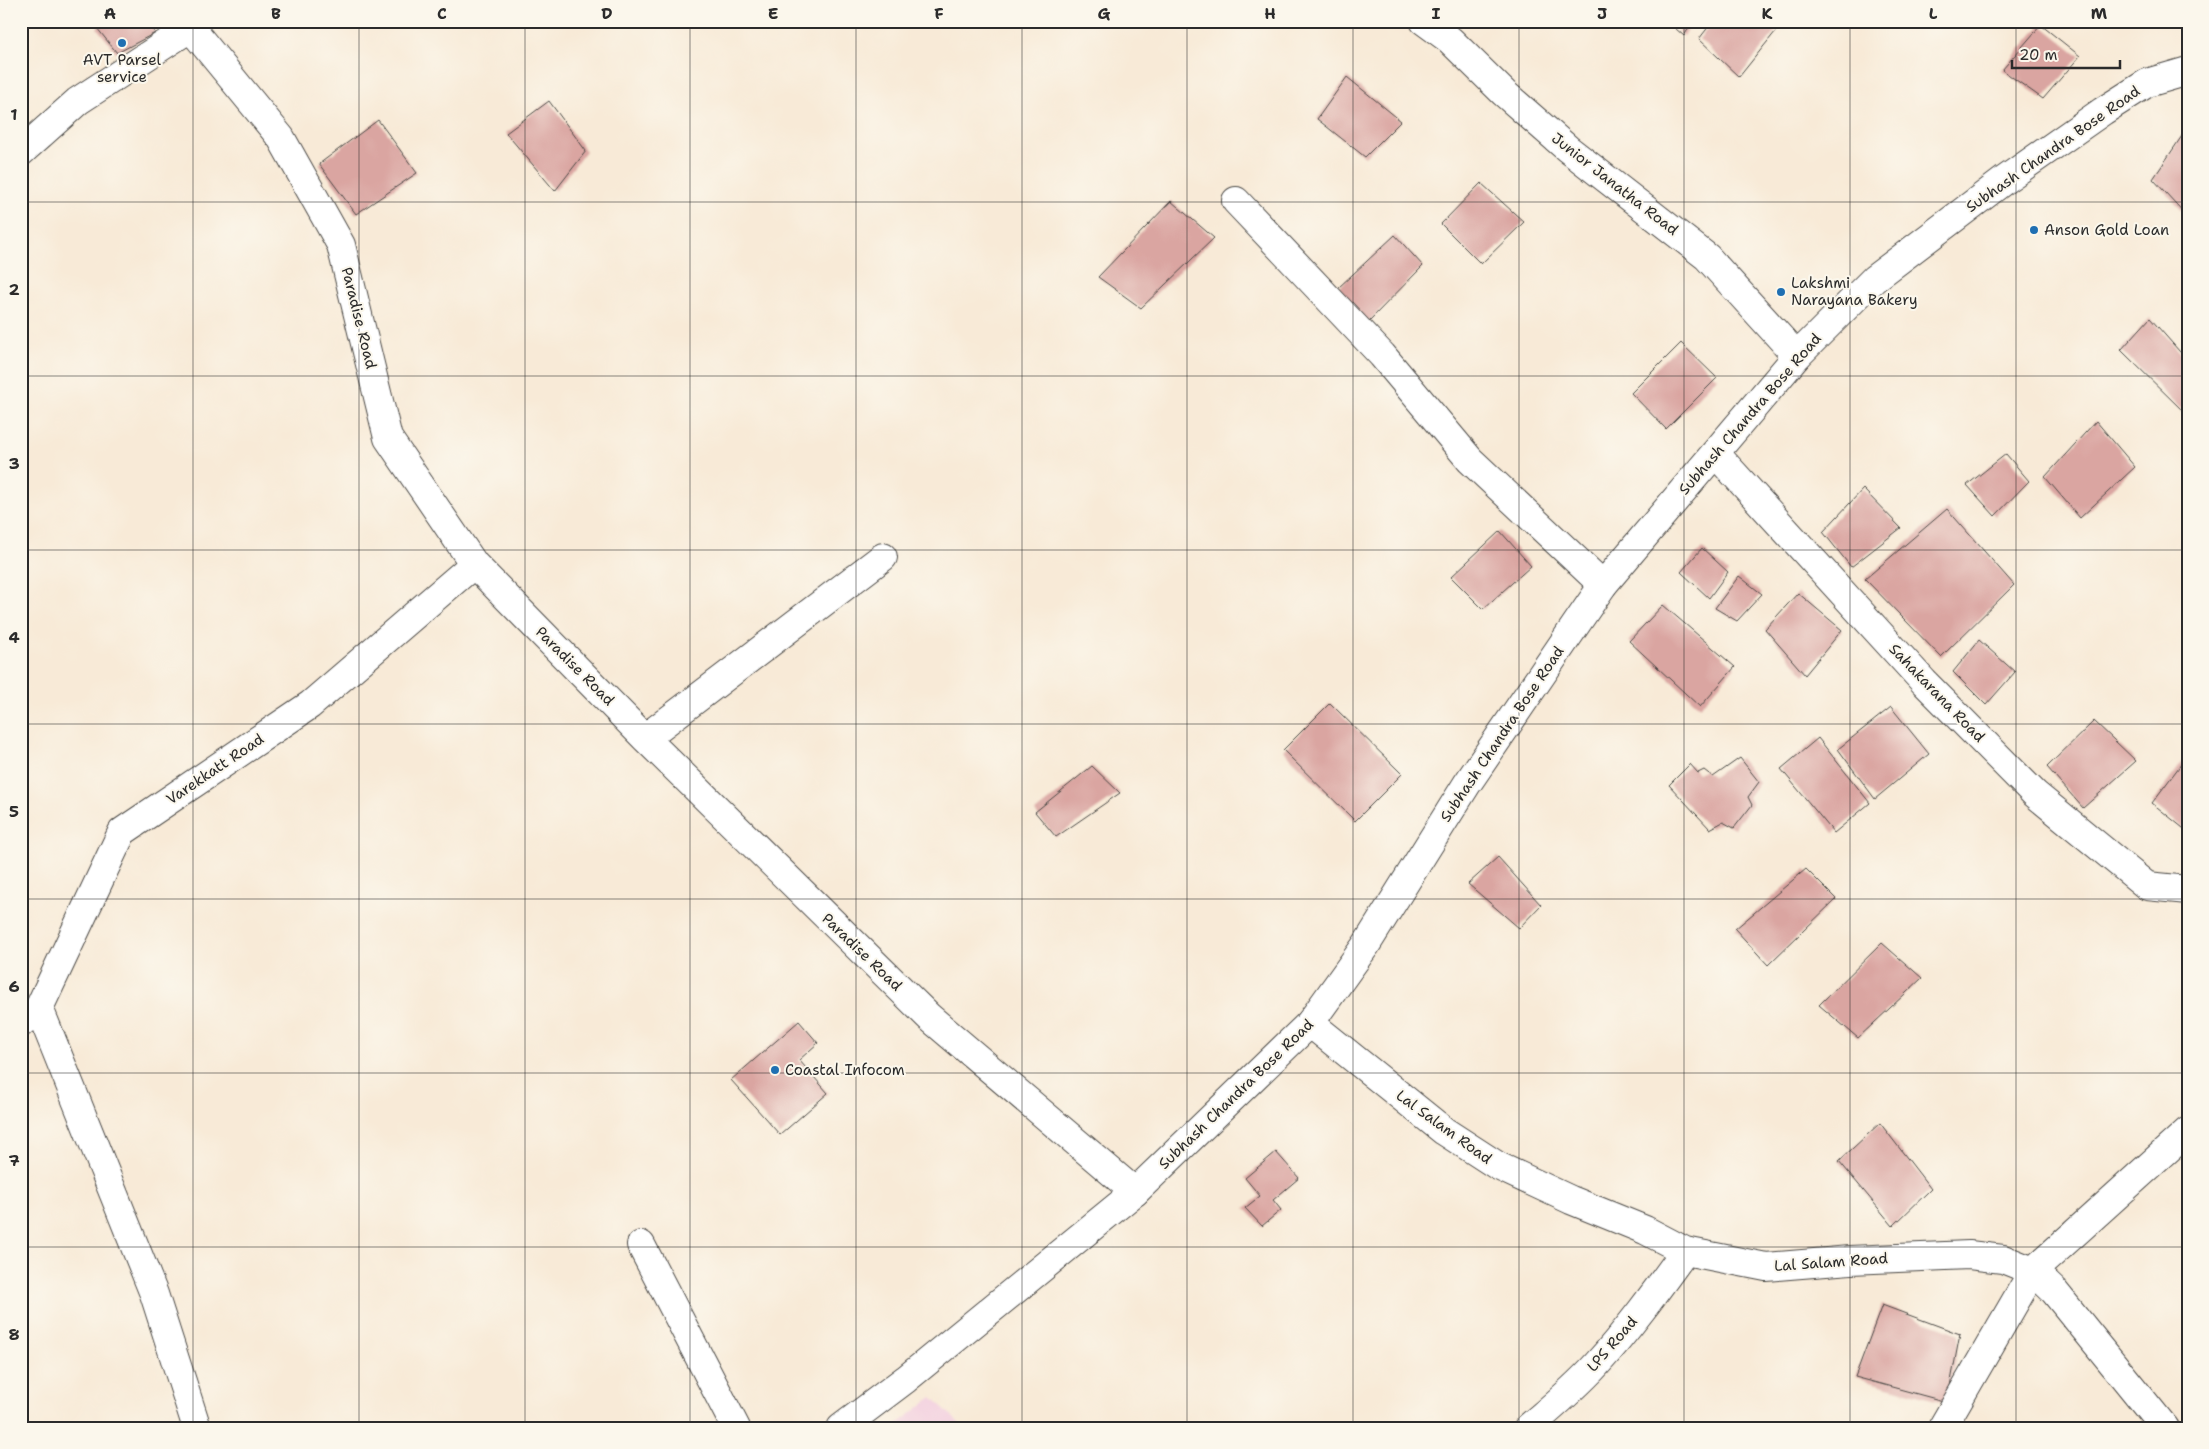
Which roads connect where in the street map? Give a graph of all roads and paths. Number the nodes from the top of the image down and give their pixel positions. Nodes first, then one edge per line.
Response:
1 (1424, 21) edge
2 (187, 25) edge
3 (2188, 70) edge
4 (21, 152) edge
5 (1236, 201) dead end
6 (1797, 356) junction
7 (1716, 454) junction
8 (883, 557) dead end
9 (474, 564) junction
10 (1603, 585) junction
11 (645, 738) junction
12 (2188, 890) edge
13 (30, 1015) edge
14 (1310, 1023) junction
15 (2188, 1130) edge
16 (1135, 1192) junction
17 (641, 1245) dead end
18 (1685, 1251) junction
19 (2033, 1271) junction
20 (194, 1428) edge
21 (736, 1428) edge
22 (841, 1428) edge
23 (1528, 1428) edge
24 (1942, 1428) edge
25 (2165, 1428) edge

1 - 6 street, Junior Janatha Road
2 - 4 street
2 - 9 street, Paradise Road
3 - 6 street, Subhash Chandra Bose Road
5 - 10 street
6 - 7 street, Subhash Chandra Bose Road
7 - 10 street, Subhash Chandra Bose Road
7 - 12 street, Sahakarana Road
8 - 11 street
9 - 11 street, Paradise Road
9 - 13 street, Varekkatt Road
10 - 14 street, Subhash Chandra Bose Road
11 - 16 street, Paradise Road
13 - 20 street
14 - 16 street, Subhash Chandra Bose Road
14 - 18 street, Lal Salam Road
15 - 19 street
16 - 22 street, Subhash Chandra Bose Road
17 - 21 street
18 - 19 street, Lal Salam Road
18 - 23 street, LPS Road
19 - 24 street
19 - 25 street, Lal Salam Road

